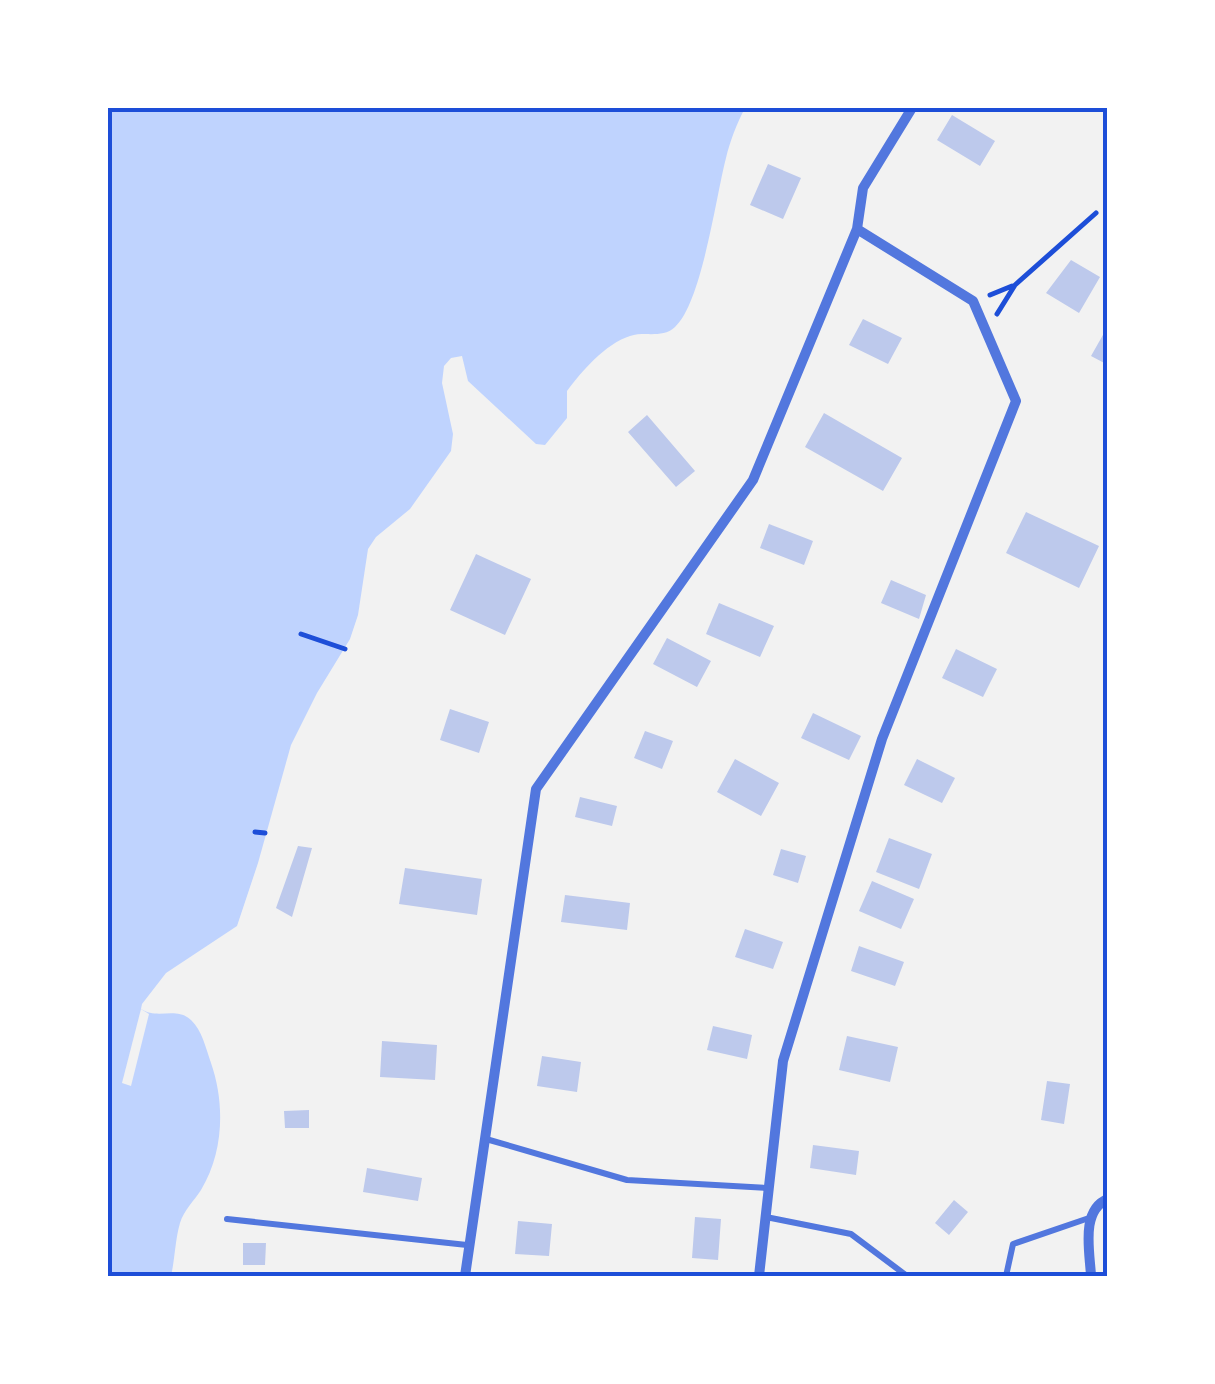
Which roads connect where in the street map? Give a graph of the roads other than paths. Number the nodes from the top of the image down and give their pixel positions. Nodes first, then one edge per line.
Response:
1 (912, 108) edge
2 (857, 229) junction
3 (484, 1139) junction
4 (768, 1188) junction
5 (1108, 1199) edge
6 (765, 1216) junction
7 (1090, 1218) junction
8 (227, 1220) dead end
9 (467, 1245) junction
10 (465, 1276) edge
11 (759, 1276) edge
12 (907, 1276) edge
13 (1006, 1276) edge
14 (1092, 1276) edge

1 - 2 street
2 - 3 street
2 - 4 street
3 - 4 lane
3 - 9 street
4 - 6 street
5 - 7 street
6 - 11 street
6 - 12 lane
7 - 13 lane
7 - 14 street
8 - 9 lane
9 - 10 street

